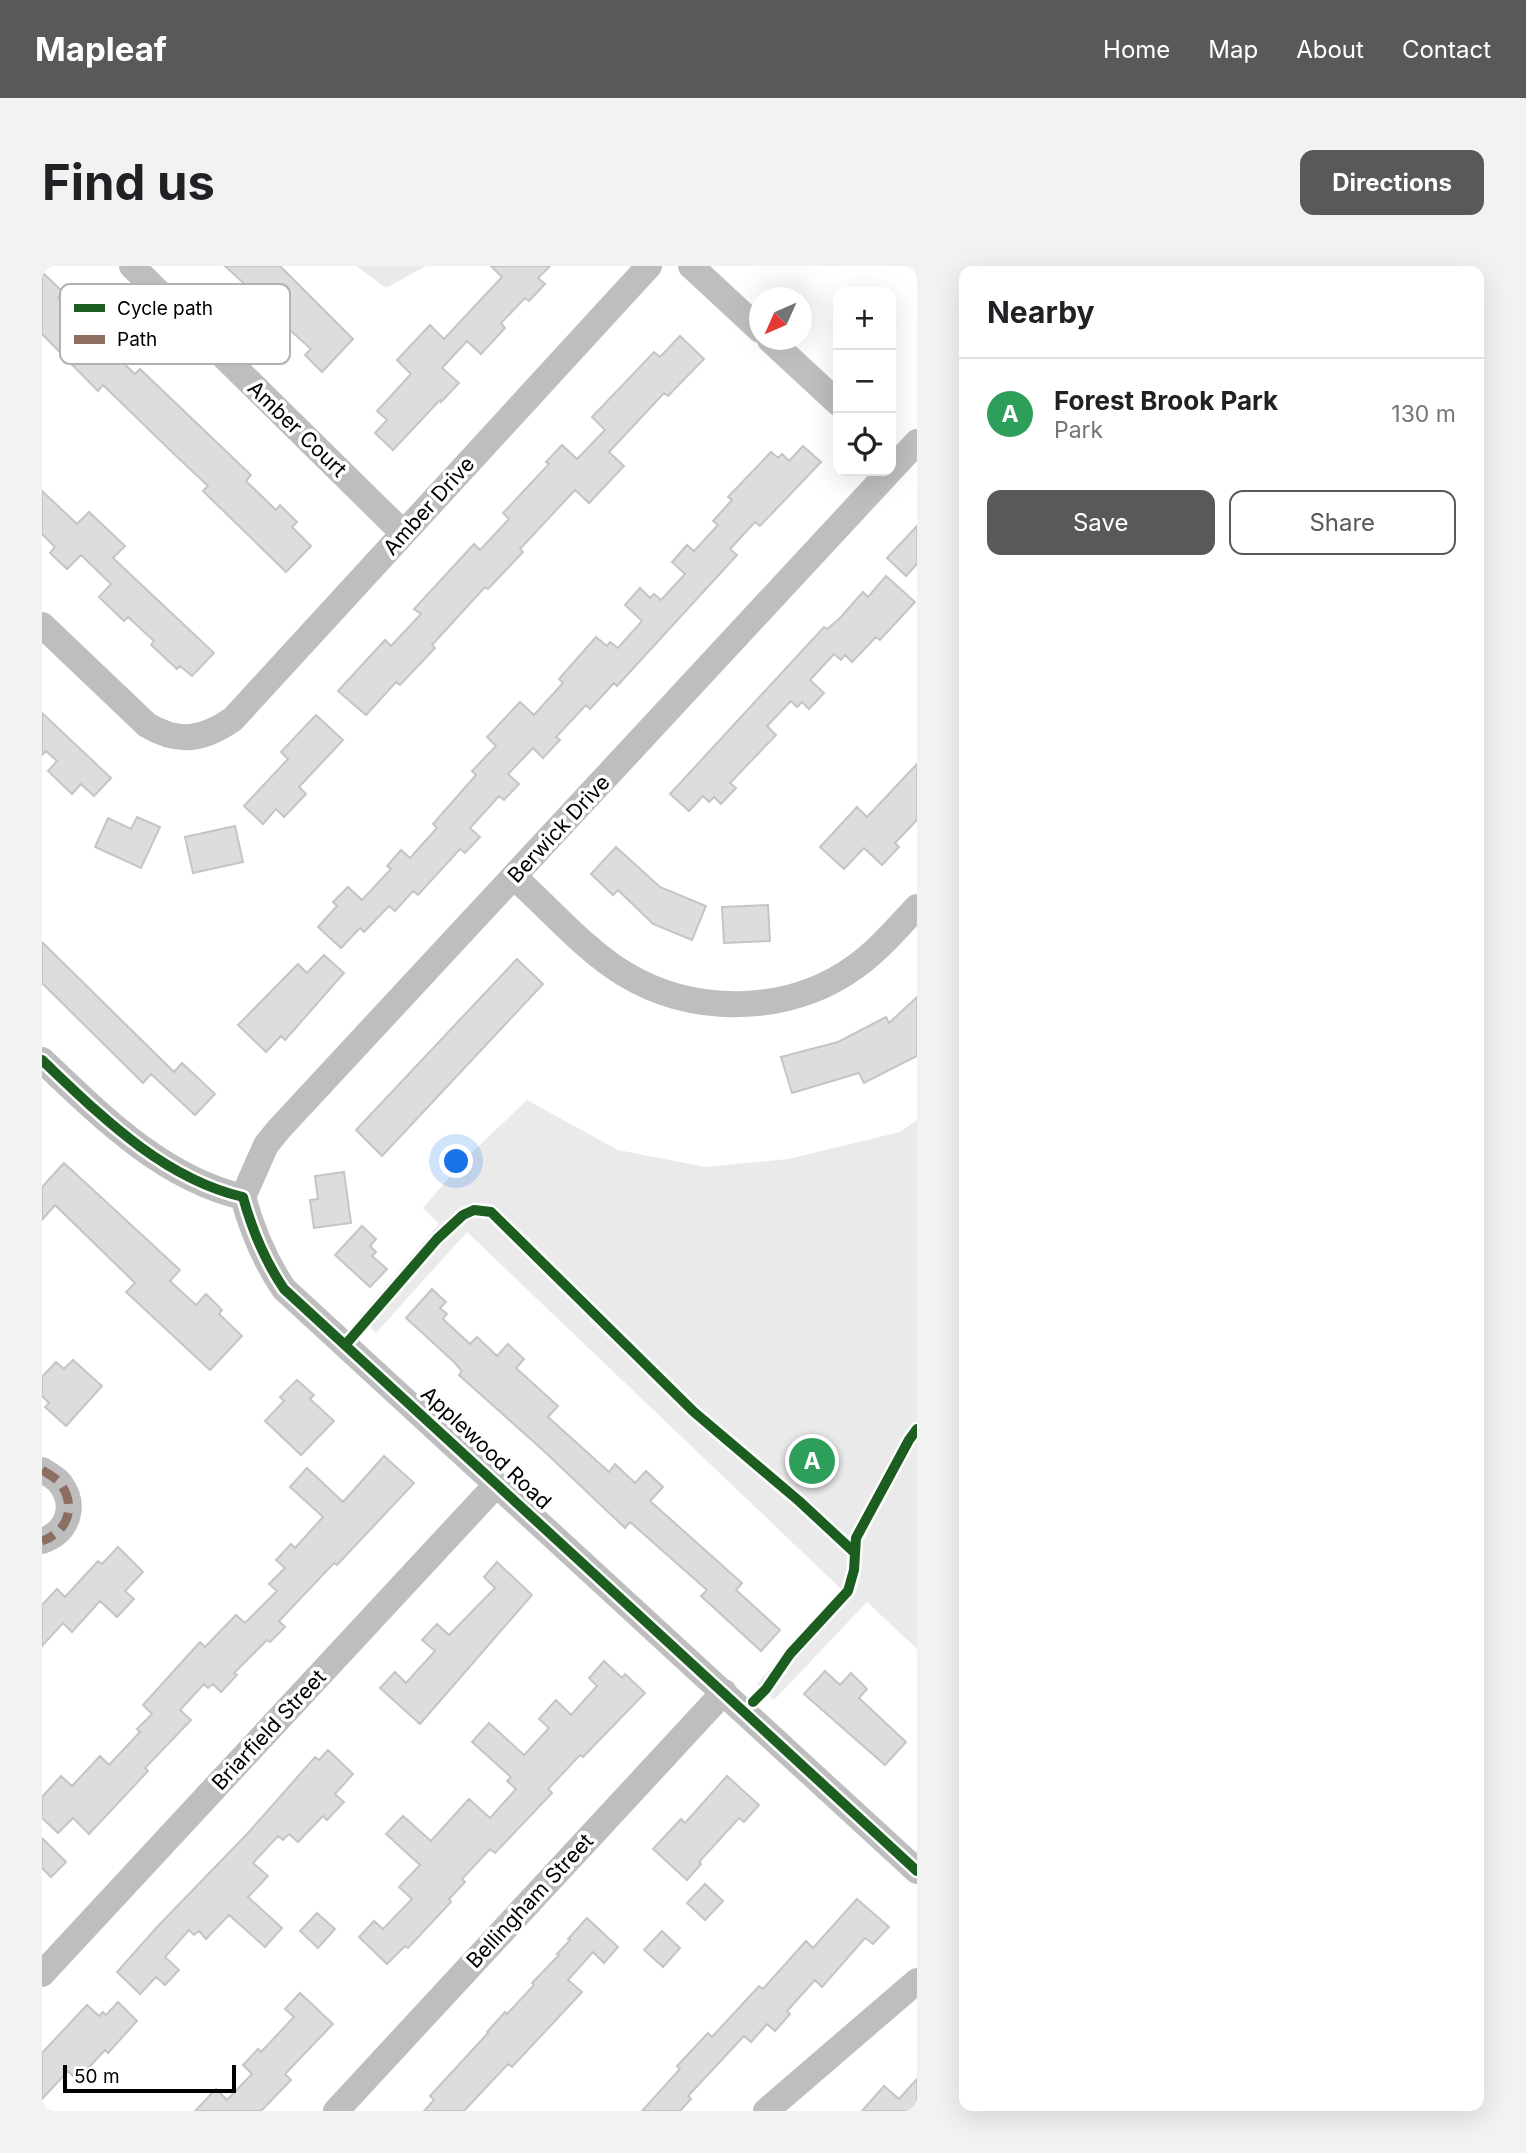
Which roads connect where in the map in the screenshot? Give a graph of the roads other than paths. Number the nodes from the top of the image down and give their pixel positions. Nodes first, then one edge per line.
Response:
1 (132, 266) edge
2 (649, 266) edge
3 (691, 266) edge
4 (150, 284) edge
5 (749, 320) edge
6 (781, 350) edge
7 (231, 364) edge
8 (833, 398) edge
9 (898, 459) edge
10 (403, 533) junction
11 (42, 625) edge
12 (514, 877) junction
13 (917, 907) edge
14 (42, 1060) edge
15 (243, 1197) junction
16 (42, 1470) edge
17 (496, 1485) junction
18 (42, 1541) edge
19 (724, 1692) junction
20 (917, 1871) edge
21 (42, 1974) edge
22 (917, 1982) edge
23 (336, 2111) edge
24 (766, 2111) edge

1 - 4 street, Amber Court
2 - 10 street, Amber Drive
3 - 5 street
6 - 8 street
7 - 10 street, Amber Court
9 - 12 street, Berwick Drive
10 - 11 street, Amber Drive
12 - 13 street
12 - 15 street, Berwick Drive
14 - 15 street
15 - 17 street, Applewood Road
16 - 18 street
17 - 19 street, Applewood Road
17 - 21 street, Briarfield Street
19 - 20 street, Applewood Road
19 - 23 street, Bellingham Street
22 - 24 street

